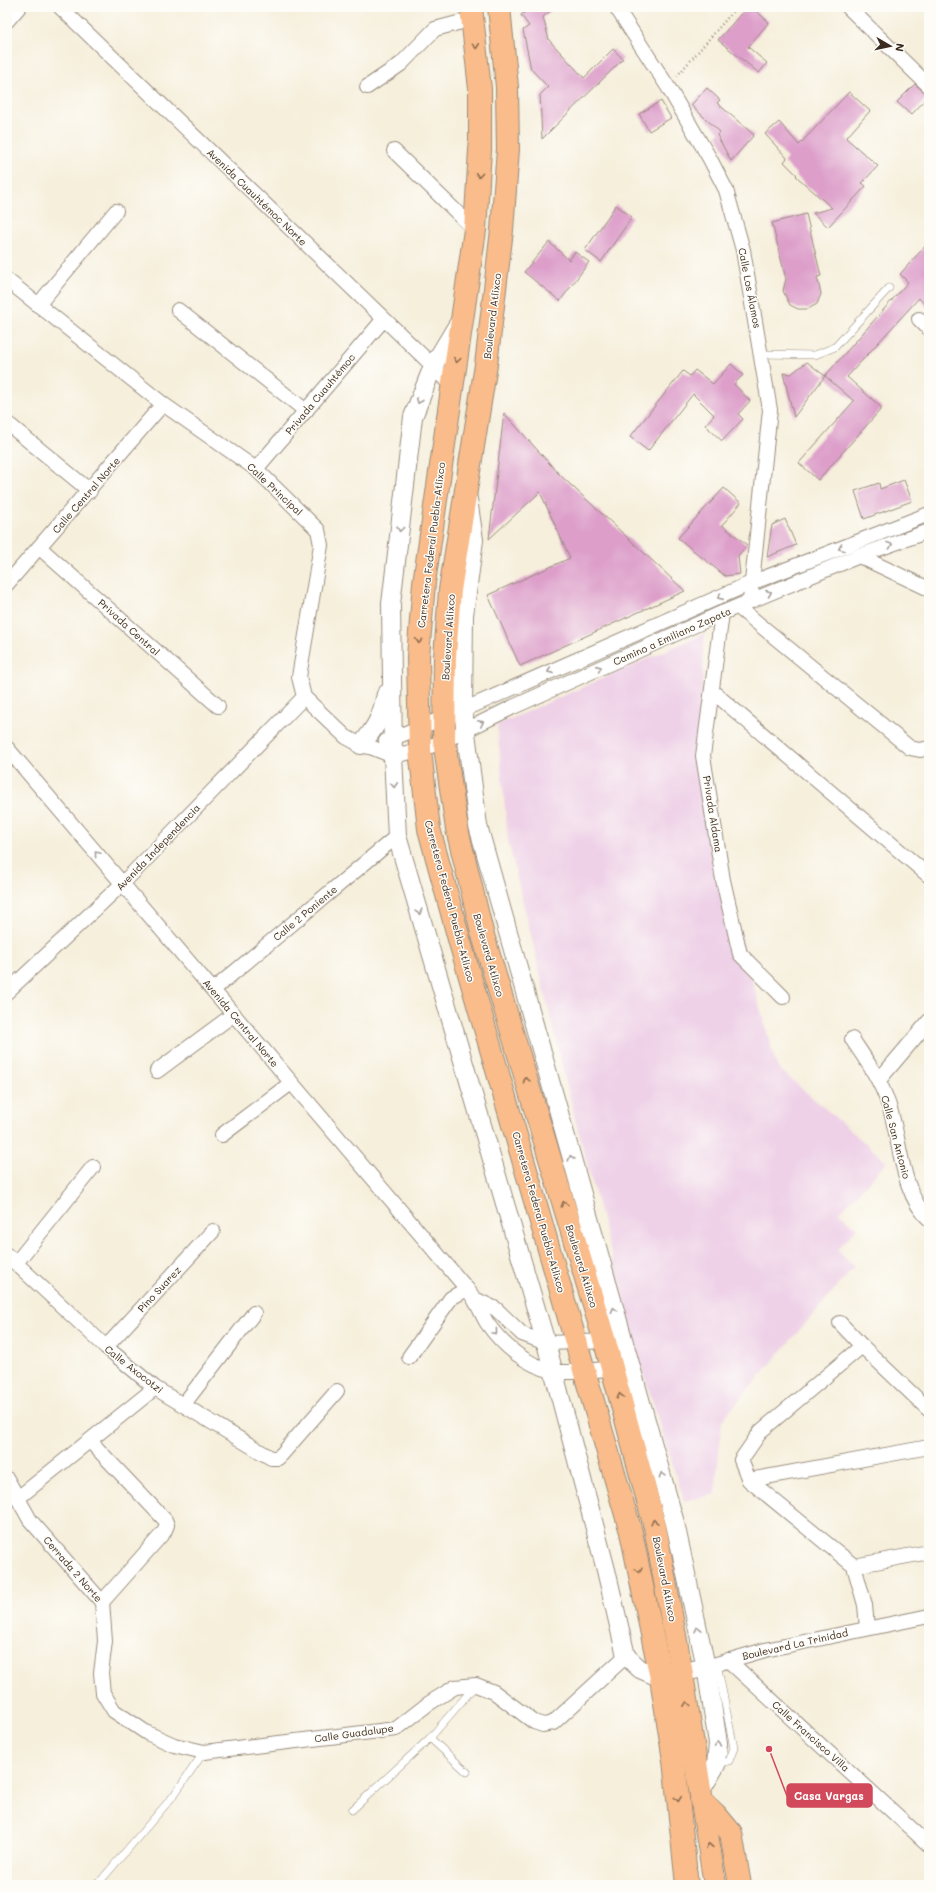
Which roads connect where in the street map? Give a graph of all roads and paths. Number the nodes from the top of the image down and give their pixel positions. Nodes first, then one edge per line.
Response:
1 (19, 7) edge
2 (60, 7) edge
3 (499, 7) edge
4 (616, 7) edge
5 (737, 7) edge
6 (848, 7) edge
7 (472, 13) edge
8 (7, 21) edge
9 (929, 86) edge
10 (367, 87) dead end
11 (668, 87) junction
12 (394, 151) dead end
13 (116, 211) dead end
14 (475, 230) junction
15 (7, 280) edge
16 (889, 288) dead end
17 (38, 305) junction
18 (178, 310) dead end
19 (463, 317) junction
20 (383, 320) junction
21 (762, 354) junction
22 (433, 366) junction
23 (453, 388) junction
24 (163, 404) junction
25 (306, 411) junction
26 (7, 423) edge
27 (256, 469) junction
28 (90, 491) junction
29 (929, 514) edge
30 (929, 531) edge
31 (40, 548) junction
32 (858, 556) junction
33 (751, 583) junction
34 (7, 584) edge
35 (929, 589) edge
36 (744, 604) junction
37 (722, 613) junction
38 (392, 670) junction
39 (712, 691) junction
40 (304, 697) junction
41 (218, 706) dead end
42 (454, 713) junction
43 (419, 727) junction
44 (465, 731) junction
45 (393, 737) junction
46 (444, 741) junction
47 (367, 746) junction
48 (7, 748) edge
49 (929, 748) edge
50 (420, 750) junction
51 (393, 756) junction
52 (397, 836) junction
53 (929, 876) edge
54 (122, 884) junction
55 (213, 990) junction
56 (7, 992) edge
57 (783, 997) dead end
58 (234, 1014) junction
59 (929, 1021) edge
60 (852, 1039) dead end
61 (156, 1071) dead end
62 (879, 1080) junction
63 (291, 1083) junction
64 (222, 1135) dead end
65 (93, 1167) dead end
66 (929, 1219) edge
67 (213, 1231) dead end
68 (11, 1259) edge
69 (471, 1294) junction
70 (254, 1313) dead end
71 (840, 1323) dead end
72 (614, 1341) junction
73 (546, 1343) junction
74 (577, 1344) junction
75 (862, 1346) junction
76 (106, 1348) junction
77 (409, 1356) dead end
78 (622, 1367) junction
79 (584, 1370) junction
80 (554, 1372) junction
81 (155, 1388) junction
82 (337, 1390) dead end
83 (183, 1405) junction
84 (929, 1410) edge
85 (90, 1441) junction
86 (929, 1446) edge
87 (749, 1480) junction
88 (8, 1481) edge
89 (18, 1498) junction
90 (929, 1552) edge
91 (854, 1566) junction
92 (102, 1602) junction
93 (929, 1616) edge
94 (867, 1628) junction
95 (626, 1656) junction
96 (717, 1664) junction
97 (682, 1674) junction
98 (661, 1678) junction
99 (476, 1686) junction
100 (430, 1738) junction
101 (204, 1752) junction
102 (467, 1772) dead end
103 (700, 1797) junction
104 (352, 1810) dead end
105 (929, 1845) edge
106 (97, 1885) edge
107 (687, 1885) edge
108 (715, 1885) edge
109 (740, 1885) edge

1 - 8 street
2 - 20 street, Avenida Cuauhtémoc Norte
3 - 42 main road, Boulevard Atlixco
4 - 11 street, Calle Los Álamos
5 - 11 path
6 - 9 street
7 - 10 street
7 -> 14 main road, Carretera Federal Puebla-Atlixco
11 - 21 street, Calle Los Álamos
12 - 14 street
13 - 17 street
14 - 19 main road, Carretera Federal Puebla-Atlixco
15 - 17 street, Calle Principal
16 - 21 lane
17 - 24 street, Calle Principal
18 - 25 street
19 - 22 street
19 -> 23 main road, Carretera Federal Puebla-Atlixco
20 - 22 street, Avenida Cuauhtémoc Norte
20 - 25 street, Privada Cuauhtémoc
21 - 33 street, Calle Los Álamos
22 - 23 street, Avenida Cuauhtémoc Norte
22 -> 38 street
23 -> 43 main road, Carretera Federal Puebla-Atlixco
24 - 27 street, Calle Principal
24 - 28 street, Calle Central Norte
25 - 27 street, Privada Cuauhtémoc
26 - 28 street
27 - 40 street, Calle Principal
28 - 31 street, Calle Central Norte
29 -> 33 street, Camino a Emiliano Zapata
32 -> 30 street, Camino a Emiliano Zapata
31 - 34 street, Calle Central Norte
31 - 41 street, Privada Central
32 - 35 street
36 -> 32 street, Camino a Emiliano Zapata
33 - 36 street, Calle Los Álamos
33 -> 42 street, Camino a Emiliano Zapata
36 - 37 street, Camino a Emiliano Zapata
36 - 49 street
37 - 39 street, Privada Aldama
44 -> 37 street, Camino a Emiliano Zapata
38 - 45 street
38 - 47 street
39 - 53 street
39 - 57 street, Privada Aldama
40 - 47 street
40 - 54 street, Avenida Independencia
42 - 43 street, Camino a Emiliano Zapata
42 - 44 street
42 - 46 main road, Boulevard Atlixco
43 - 45 street
43 - 50 main road, Carretera Federal Puebla-Atlixco
44 - 46 street, Camino a Emiliano Zapata
72 -> 44 street
45 - 47 street
45 - 51 street
46 - 50 street, Camino a Emiliano Zapata
72 -> 46 main road, Boulevard Atlixco
47 - 51 street
54 -> 48 street, Avenida Central Norte
50 - 51 street
50 - 74 main road, Carretera Federal Puebla-Atlixco
51 -> 52 street
52 - 55 street, Calle 2 Poniente
52 -> 73 street
54 - 55 street, Avenida Central Norte
54 - 56 street, Avenida Independencia
55 - 58 street, Avenida Central Norte
58 - 61 street
58 - 63 street, Avenida Central Norte
59 - 62 street
60 - 62 street, Calle San Antonio
62 - 66 street, Calle San Antonio
63 - 64 street
63 - 69 street, Avenida Central Norte
65 - 68 street
67 - 76 street, Pino Suarez
68 - 76 street, Calle Axocotzi
69 - 73 street, Avenida Central Norte
69 - 77 street
69 -> 80 street, Avenida Central Norte
70 - 83 street
71 - 75 street
72 - 74 street, Avenida Central Norte
72 - 78 main road, Boulevard Atlixco
73 - 74 street, Avenida Central Norte
73 - 80 street
74 - 79 main road, Carretera Federal Puebla-Atlixco
75 - 84 street
75 - 87 street
76 - 81 street, Calle Axocotzi
78 - 79 street, Avenida Central Norte
96 -> 78 street
97 -> 78 main road, Boulevard Atlixco
79 - 80 street, Avenida Central Norte
79 -> 98 main road, Carretera Federal Puebla-Atlixco
80 - 95 street
81 - 83 street, Calle Axocotzi
81 - 85 street
82 - 83 street, Calle Axocotzi
85 - 89 street
85 - 92 street
86 - 87 street
87 - 91 street
88 - 89 street, Cerrada 2 Norte
89 - 92 street, Cerrada 2 Norte
90 - 91 street
91 - 94 street
92 - 101 street, Cerrada 2 Norte
93 - 94 street, Boulevard La Trinidad
94 - 96 street, Boulevard La Trinidad
95 - 98 street
95 - 99 street, Calle Guadalupe
96 - 97 street, Boulevard La Trinidad
96 - 103 street
96 - 105 street, Calle Francisco Villa
97 - 98 street, Boulevard La Trinidad
103 -> 97 main road, Boulevard Atlixco
98 -> 107 main road
99 - 100 lane
99 - 101 street, Calle Guadalupe
100 - 102 lane
100 - 104 lane
101 - 106 lane
108 -> 103 main road, Boulevard Atlixco
103 - 109 main road

